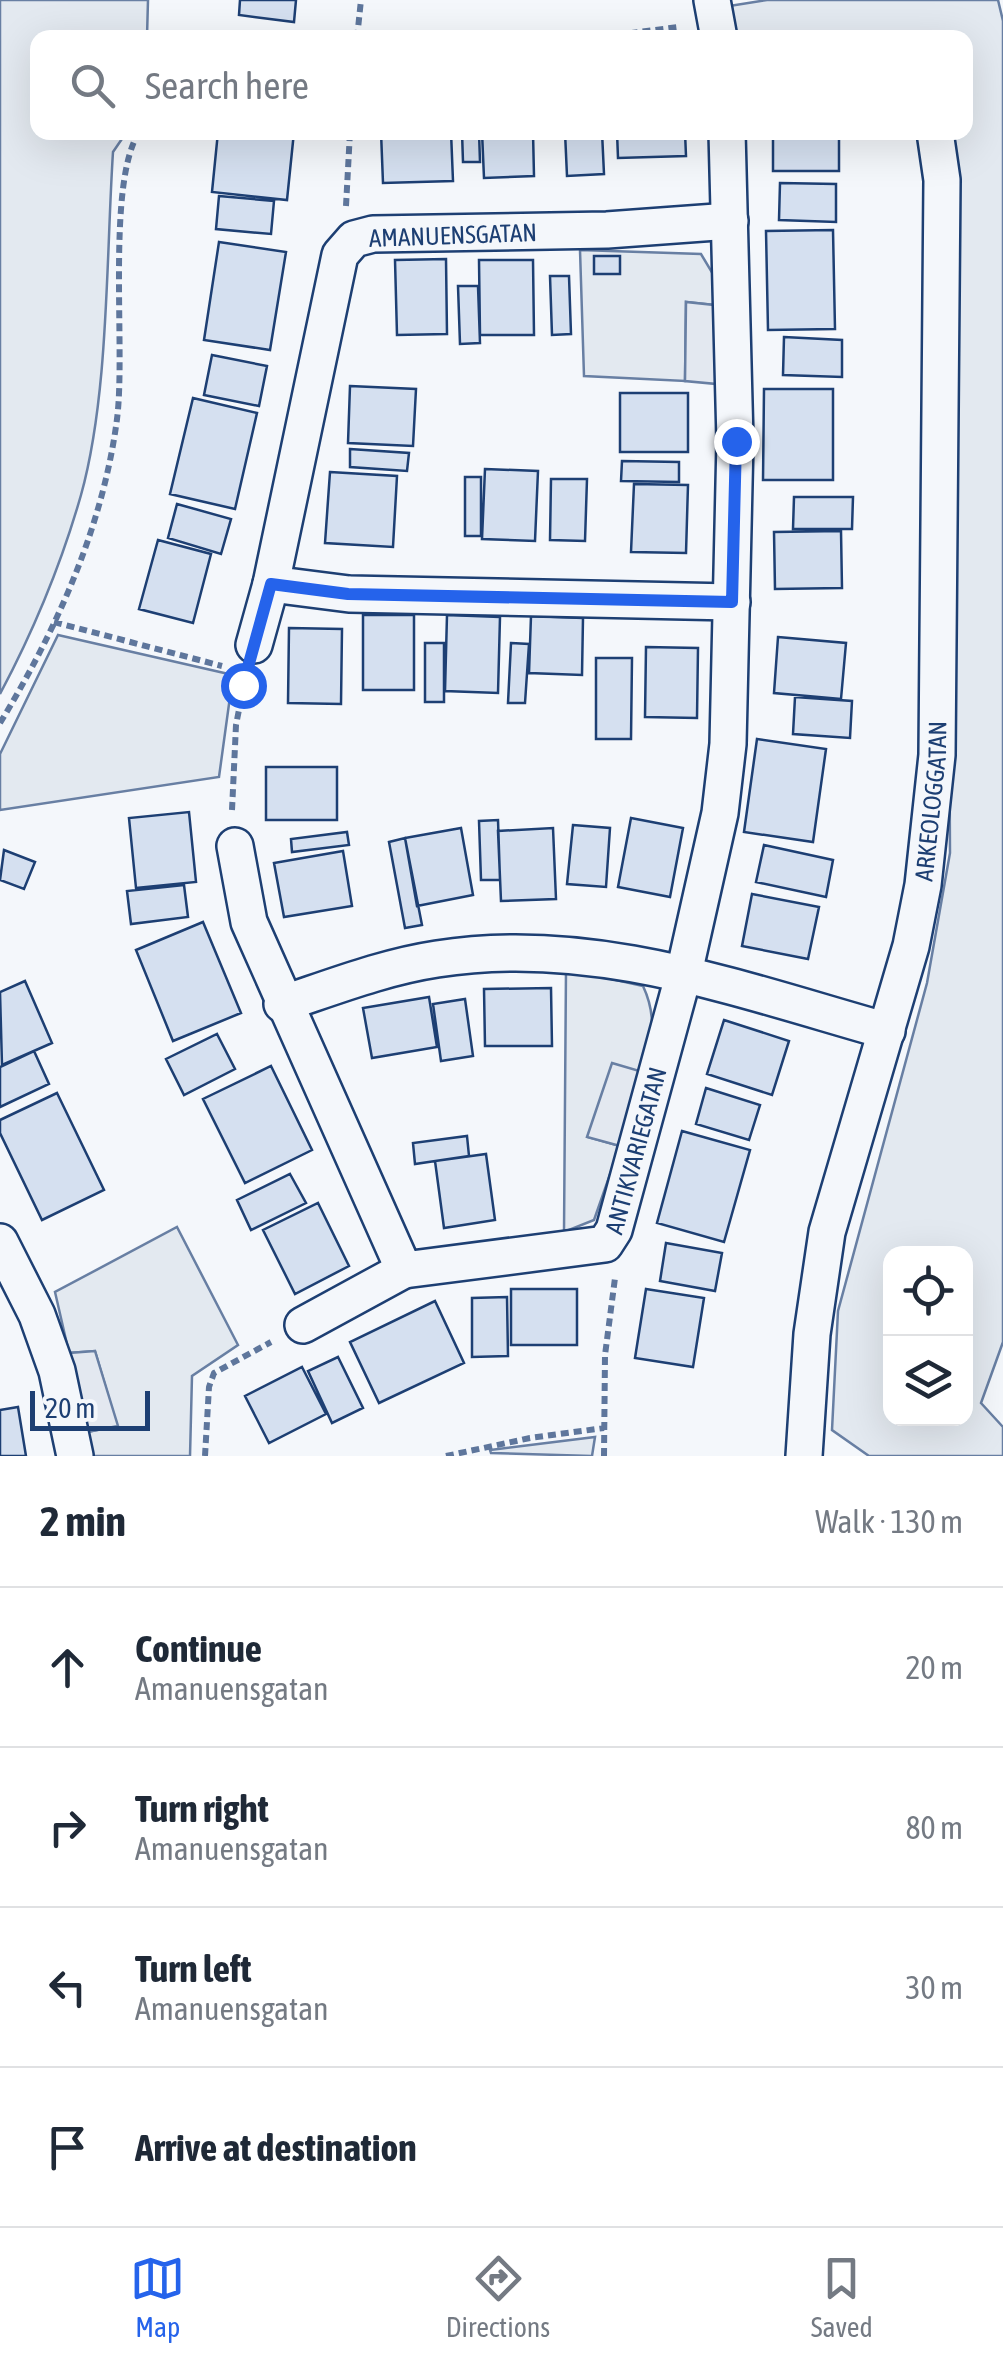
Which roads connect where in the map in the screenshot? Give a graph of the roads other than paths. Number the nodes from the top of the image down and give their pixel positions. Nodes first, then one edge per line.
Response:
1 (728, 140) edge
2 (936, 140) edge
3 (730, 221) junction
4 (271, 584) junction
5 (732, 602) junction
6 (250, 659) road end
7 (236, 846) road end
8 (684, 973) junction
9 (282, 1004) junction
10 (887, 1032) junction
11 (4, 1260) edge
12 (404, 1270) junction
13 (303, 1325) road end
14 (75, 1456) edge
15 (804, 1456) edge

1 - 3 street
2 - 10 street, ARKEOLOGGATAN
3 - 4 street, AMANUENSGATAN
3 - 5 street
4 - 5 street
4 - 6 street, AMANUENSGATAN
5 - 8 street
7 - 9 street
8 - 9 street
8 - 10 street
8 - 12 street, ANTIKVARIEGATAN
9 - 12 street
10 - 15 street, ARKEOLOGGATAN
11 - 14 street
12 - 13 street, ANTIKVARIEGATAN

